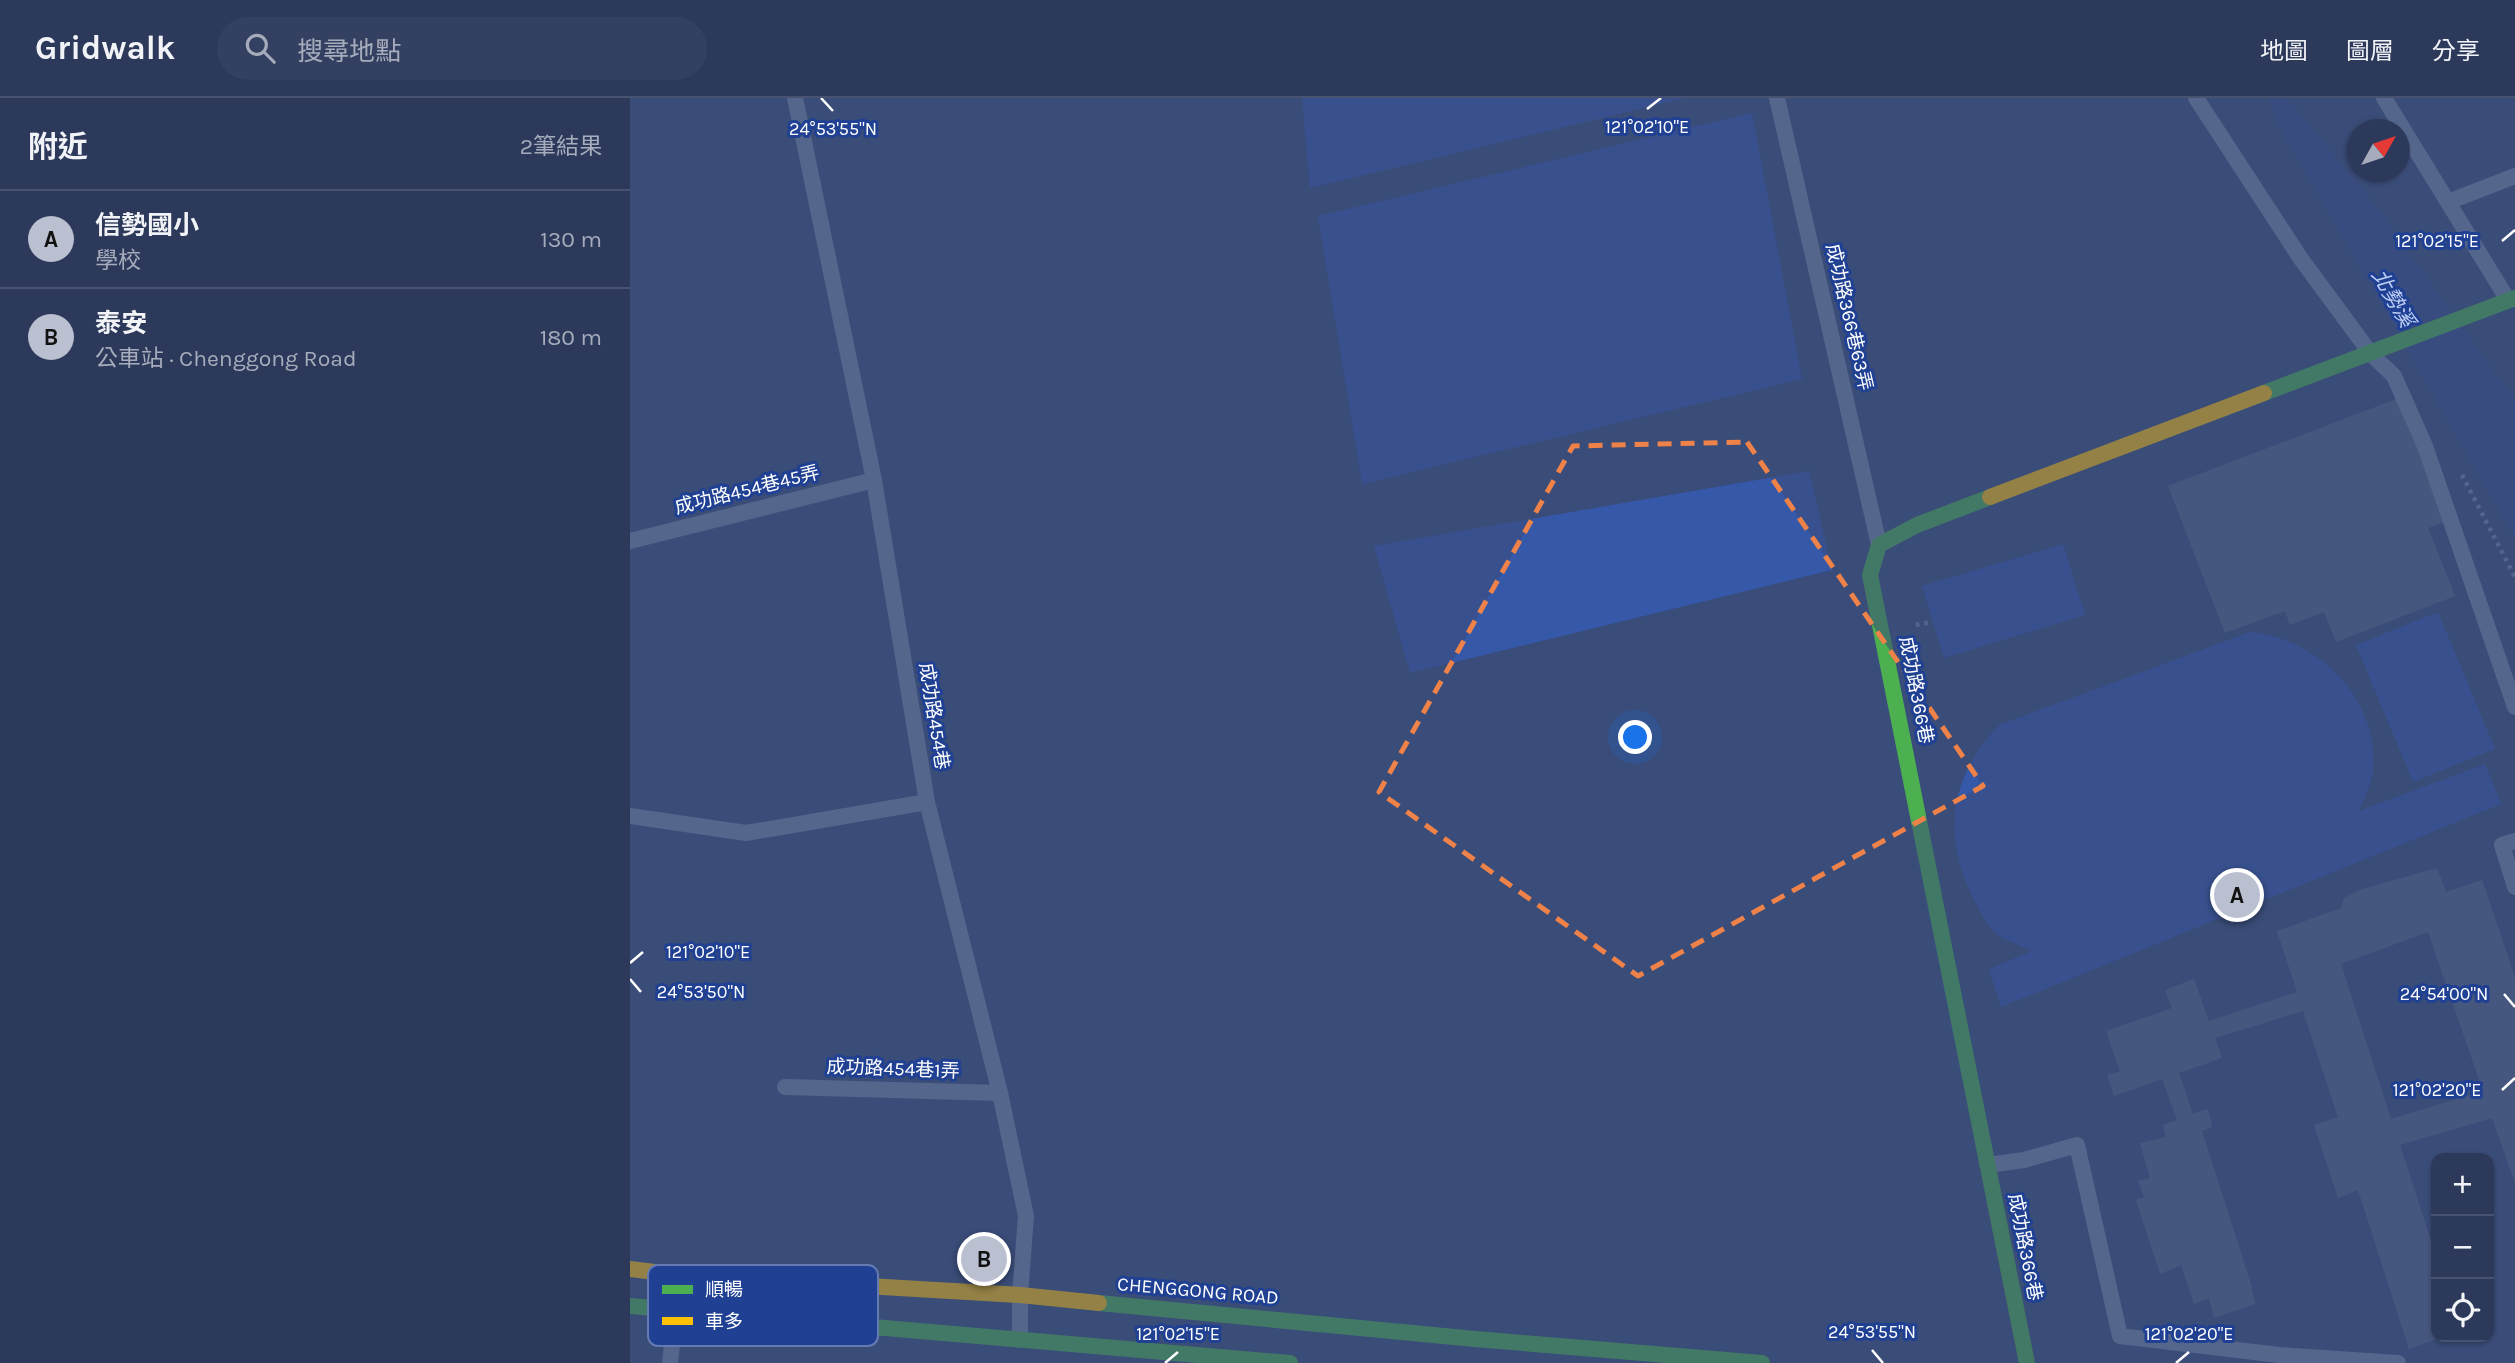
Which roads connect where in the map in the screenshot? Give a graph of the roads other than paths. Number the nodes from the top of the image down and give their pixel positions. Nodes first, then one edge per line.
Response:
1 (795, 98) edge
2 (1777, 98) edge
3 (2196, 98) edge
4 (2384, 98) edge
5 (2515, 176) edge
6 (2448, 202) junction
7 (2512, 299) edge
8 (2371, 354) junction
9 (874, 480) junction
10 (630, 541) edge
11 (1879, 545) junction
12 (2515, 707) edge
13 (928, 802) junction
14 (630, 816) edge
15 (2515, 841) edge
16 (2515, 887) edge
17 (785, 1087) dead end
18 (1000, 1093) junction
19 (1988, 1165) junction
20 (630, 1269) edge
21 (648, 1271) edge
22 (878, 1287) edge
23 (1020, 1295) junction
24 (630, 1306) edge
25 (648, 1308) edge
26 (878, 1328) edge
27 (1020, 1340) junction
28 (2279, 1359) edge
29 (1290, 1363) edge
30 (1762, 1363) edge
31 (2027, 1363) edge
32 (2398, 1363) edge

1 - 9 lane, 成功路454巷
2 - 11 lane, 成功路366巷63弄
3 - 8 lane
4 - 6 lane
5 - 6 lane
6 - 7 lane
7 - 8 street
8 - 11 street
8 - 12 lane
9 - 10 lane, 成功路454巷45弄
9 - 13 lane, 成功路454巷
11 - 19 street, 成功路366巷
13 - 14 lane
13 - 18 lane, 成功路454巷
15 - 16 lane
17 - 18 lane, 成功路454巷1弄
18 - 23 lane, 成功路454巷
19 - 28 lane
19 - 31 street, 成功路366巷
20 - 21 street, CHENGGONG ROAD
22 - 23 street, CHENGGONG ROAD
23 - 27 lane, 成功路454巷
23 - 30 street, CHENGGONG ROAD
24 - 25 street
26 - 27 street
27 - 29 street
28 - 32 lane

